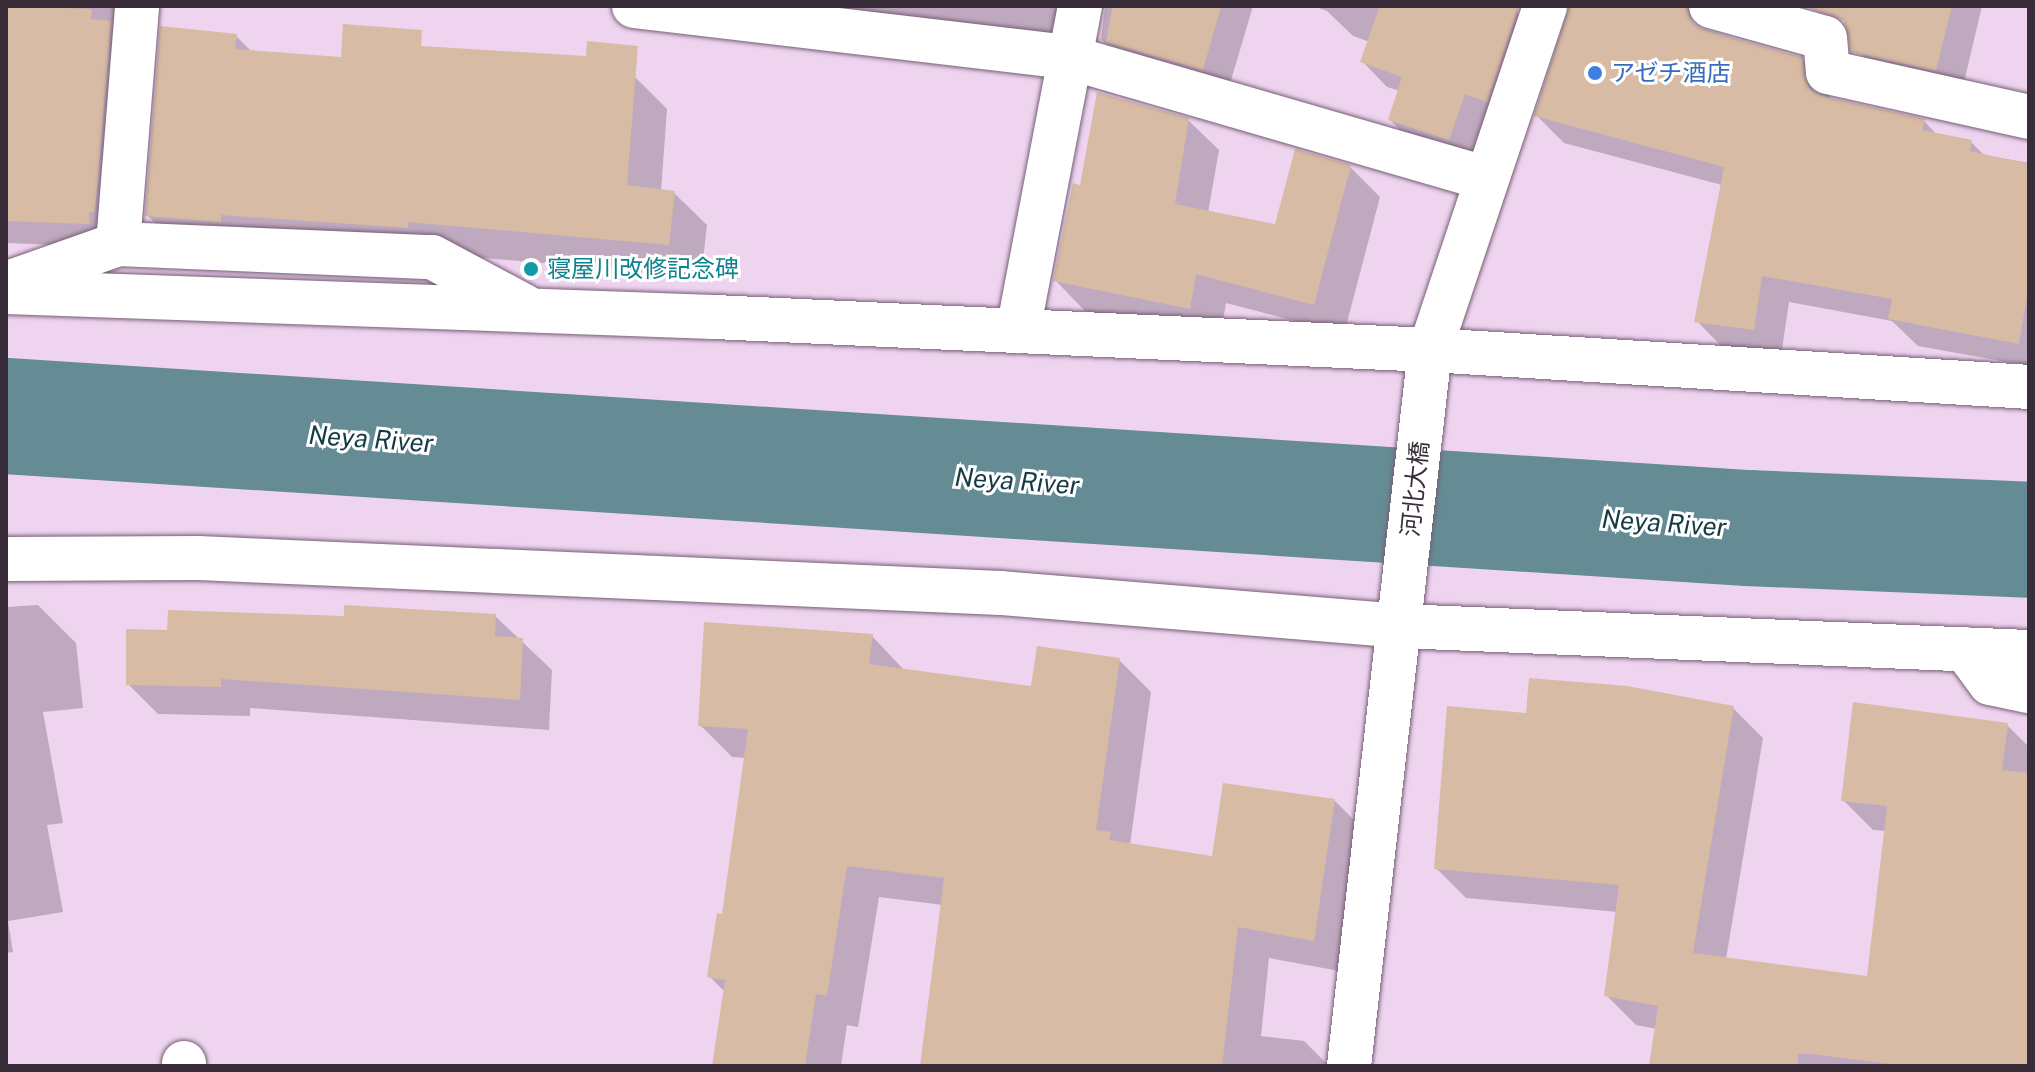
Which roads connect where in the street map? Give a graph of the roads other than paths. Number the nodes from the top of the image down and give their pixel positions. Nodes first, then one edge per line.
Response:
1 (137, 6) edge
2 (634, 6) edge
3 (1080, 6) edge
4 (1545, 6) edge
5 (1711, 6) edge
6 (1829, 22) edge
7 (1068, 57) junction
8 (2029, 117) edge
9 (1484, 178) junction
10 (118, 244) junction
11 (6, 284) edge
12 (6, 292) edge
13 (533, 311) junction
14 (1018, 331) junction
15 (1428, 365) junction
16 (2029, 387) edge
17 (6, 559) edge
18 (1402, 611) junction
19 (1965, 649) junction
20 (2029, 652) edge
21 (2029, 691) edge
22 (1349, 1066) edge

1 - 10 street
2 - 7 street
3 - 7 street
4 - 9 street, 河北大橋
5 - 6 street
6 - 8 street
7 - 9 street
7 - 14 street
9 - 15 street, 河北大橋
10 - 11 street
10 - 13 street
12 - 13 street
13 - 14 street
14 - 15 street
15 - 16 street
15 - 18 street, 河北大橋
17 - 18 street
18 - 19 street
18 - 22 street, 河北大橋
19 - 20 street
19 - 21 street

